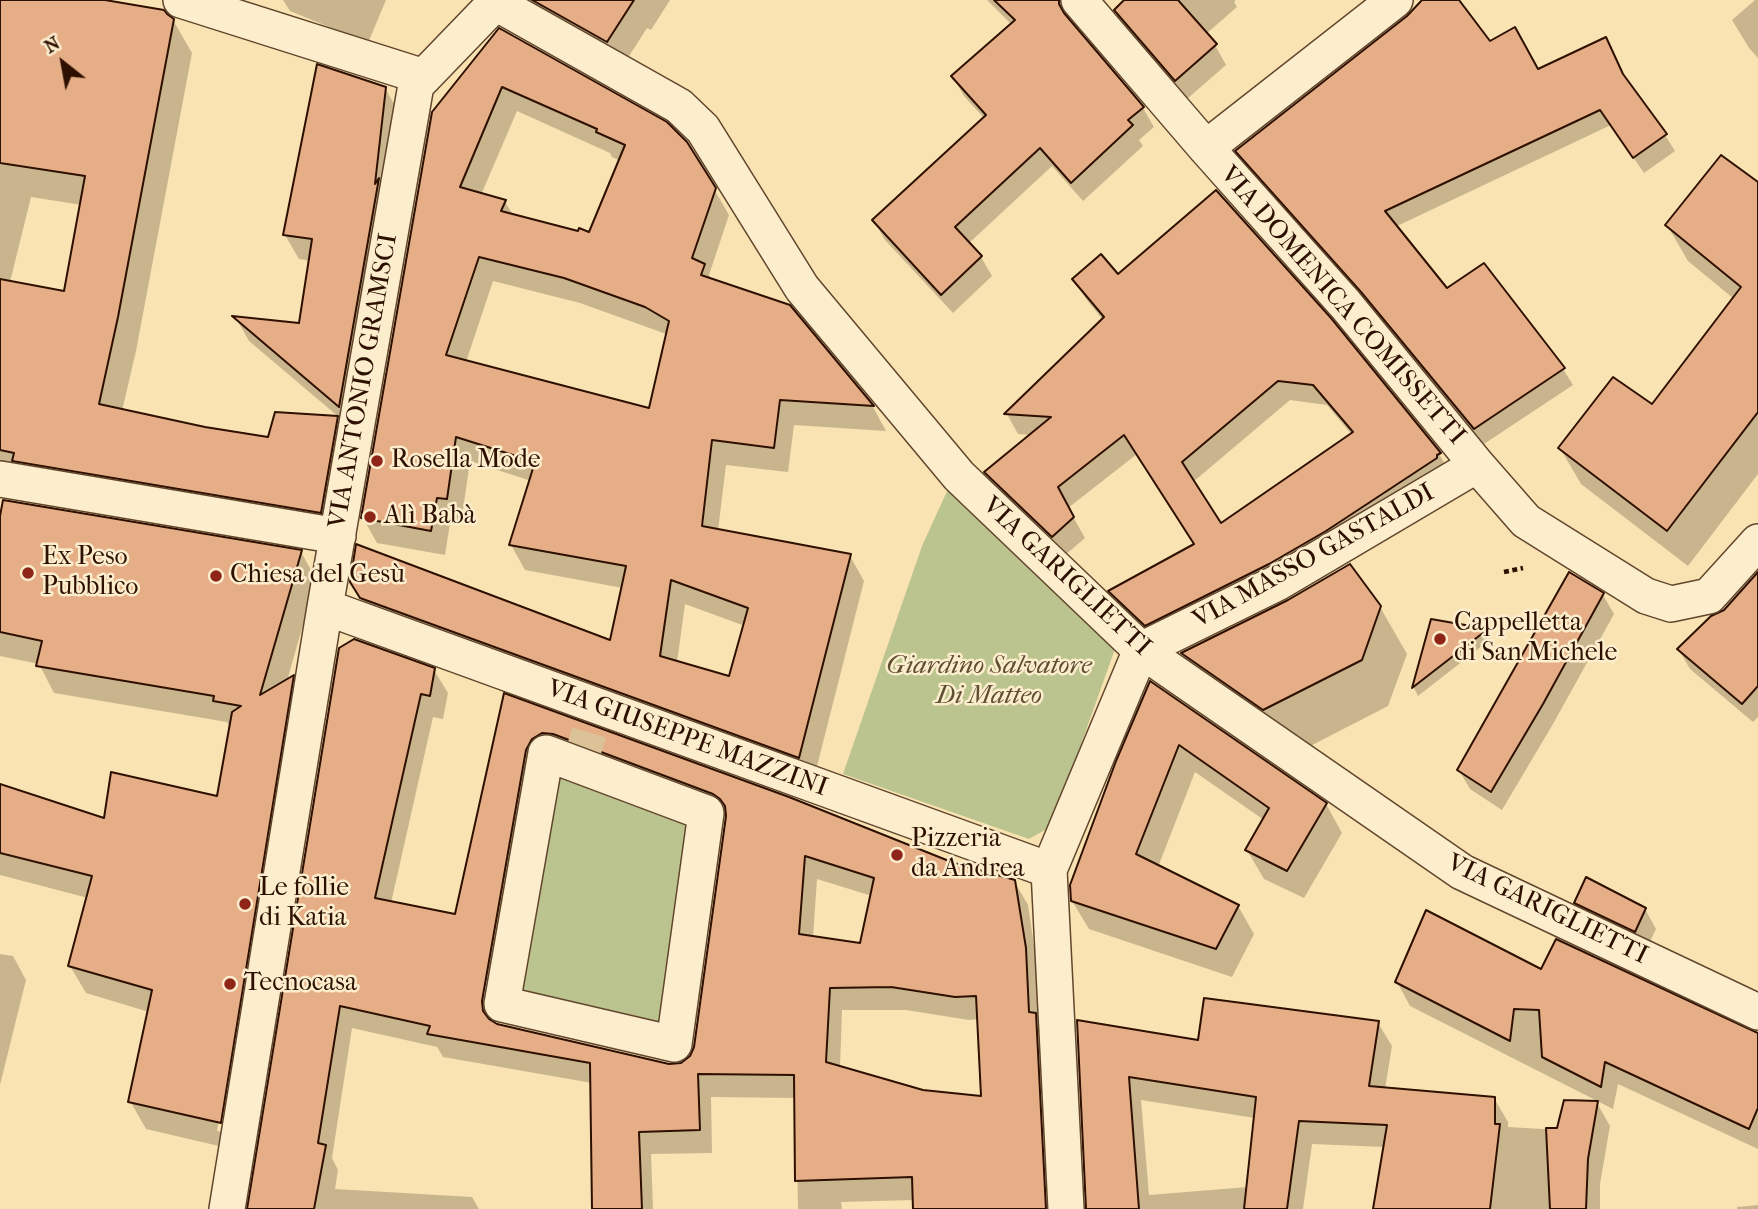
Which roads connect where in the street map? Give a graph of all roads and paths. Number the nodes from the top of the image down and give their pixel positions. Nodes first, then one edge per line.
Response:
1 (181, 0) edge
2 (1079, 0) edge
3 (1395, 0) edge
4 (497, 1) edge
5 (424, 77) junction
6 (1206, 148) junction
7 (1477, 465) junction
8 (0, 479) edge
9 (338, 536) junction
10 (1758, 542) edge
11 (325, 607) junction
12 (1141, 650) junction
13 (1049, 870) junction
14 (1758, 1012) edge
15 (674, 1044) joint
16 (227, 1209) edge
17 (1066, 1209) edge

1 - 5 street
2 - 6 street, VIA DOMENICA COMISSETTI
3 - 6 street, VIA DOMENICA COMISSETTI
4 - 5 street, VIA ANTONIO GRAMSCI
4 - 12 street, VIA GARIGLIETTI
5 - 9 street, VIA ANTONIO GRAMSCI
6 - 7 street, VIA DOMENICA COMISSETTI
7 - 10 street, VIA DOMENICA COMISSETTI
7 - 12 street, VIA MASSO GASTALDI
8 - 9 street
9 - 11 street, VIA ANTONIO GRAMSCI
11 - 13 street, VIA GIUSEPPE MAZZINI
11 - 16 street, VIA ANTONIO GRAMSCI
12 - 13 street
12 - 14 street, VIA GARIGLIETTI
13 - 17 street
15 - 15 street

